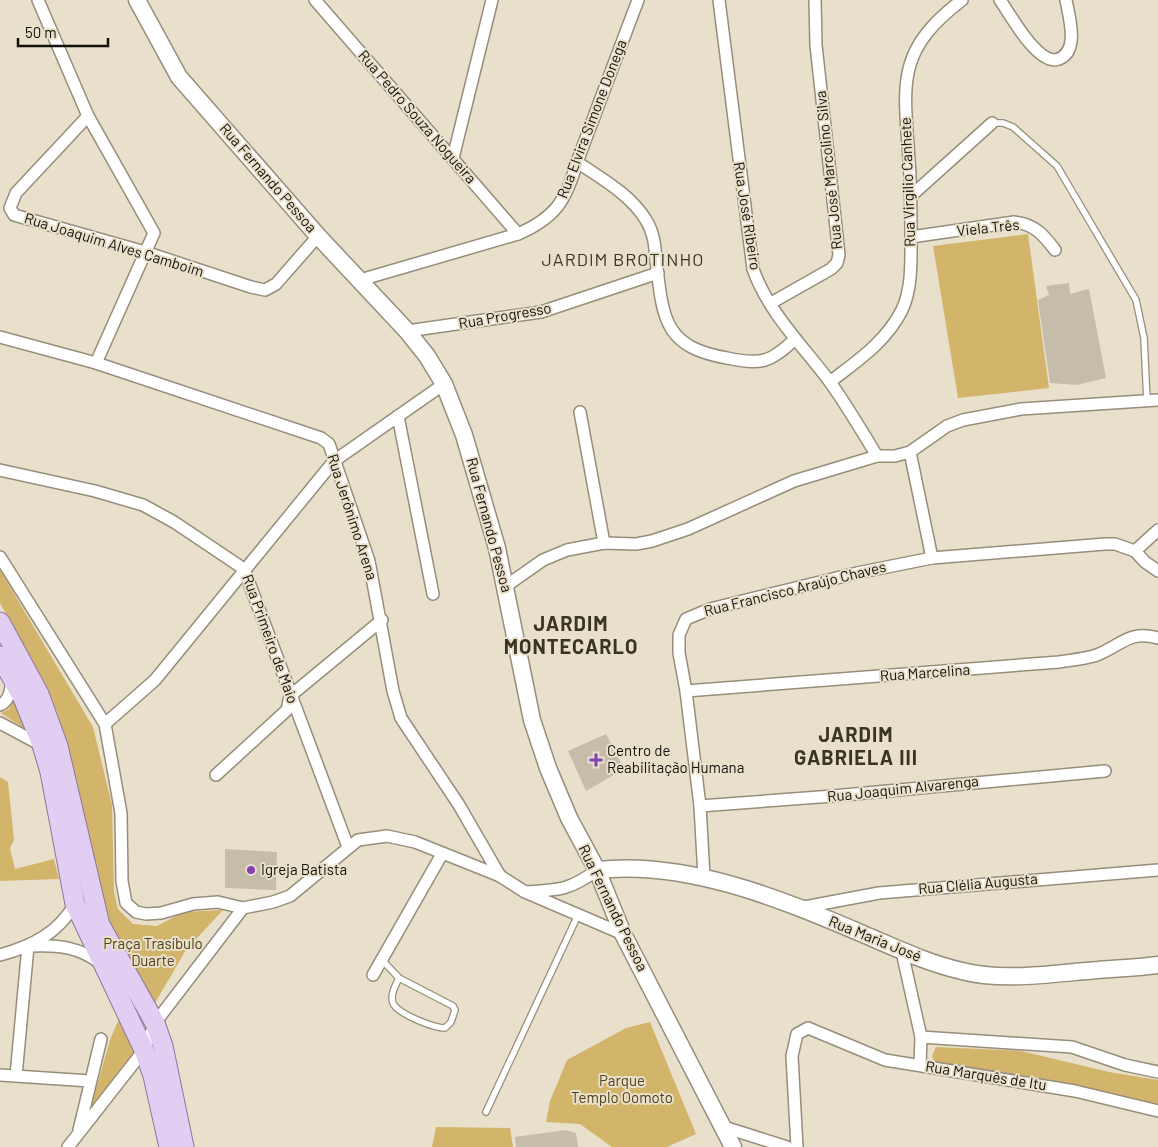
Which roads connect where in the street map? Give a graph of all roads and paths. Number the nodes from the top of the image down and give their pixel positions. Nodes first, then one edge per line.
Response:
1 (38, 0) edge
2 (137, 0) edge
3 (315, 0) edge
4 (492, 0) edge
5 (638, 0) edge
6 (719, 0) edge
7 (815, 0) edge
8 (962, 0) edge
9 (1000, 0) edge
10 (1066, 0) edge
11 (88, 116) junction
12 (992, 123) joint
13 (453, 158) junction
14 (577, 162) junction
15 (912, 196) junction
16 (518, 234) junction
17 (318, 236) junction
18 (911, 237) junction
19 (1055, 250) dead end
20 (145, 252) junction
21 (658, 273) junction
22 (360, 280) junction
23 (771, 303) junction
24 (407, 331) junction
25 (0, 337) edge
26 (794, 338) junction
27 (96, 363) junction
28 (830, 382) junction
29 (444, 384) junction
30 (1152, 400) edge
31 (580, 412) dead end
32 (398, 416) junction
33 (910, 452) junction
34 (877, 456) junction
35 (334, 461) junction
36 (0, 470) edge
37 (1158, 530) edge
38 (604, 543) junction
39 (1135, 551) junction
40 (0, 557) edge
41 (932, 558) junction
42 (244, 569) junction
43 (1158, 572) edge
44 (506, 586) junction
45 (434, 594) dead end
46 (382, 620) junction
47 (0, 622) edge
48 (1158, 638) edge
49 (0, 656) edge
50 (12, 674) junction
51 (686, 691) junction
52 (290, 696) junction
53 (0, 705) edge
54 (0, 723) edge
55 (105, 724) junction
56 (50, 746) junction
57 (1105, 770) dead end
58 (216, 776) dead end
59 (700, 806) junction
60 (348, 847) junction
61 (442, 854) junction
62 (597, 870) junction
63 (1158, 870) edge
64 (500, 876) junction
65 (704, 877) junction
66 (525, 892) junction
67 (75, 904) junction
68 (243, 908) junction
69 (799, 908) junction
70 (578, 916) junction
71 (623, 934) junction
72 (28, 946) junction
73 (902, 952) junction
74 (0, 954) edge
75 (382, 960) junction
76 (1158, 965) edge
77 (107, 969) junction
78 (373, 975) dead end
79 (399, 978) junction
80 (155, 1022) junction
81 (921, 1037) junction
82 (101, 1039) dead end
83 (144, 1050) junction
84 (920, 1065) junction
85 (1158, 1072) edge
86 (0, 1074) edge
87 (16, 1076) junction
88 (90, 1081) junction
89 (1158, 1111) edge
90 (486, 1112) dead end
91 (724, 1127) junction
92 (78, 1132) junction
93 (68, 1147) edge
94 (169, 1147) edge
95 (184, 1147) edge
96 (733, 1147) edge
97 (787, 1147) edge
98 (797, 1147) edge

1 - 11 street
2 - 17 main road, Rua Fernando Pessoa
3 - 13 street, Rua Pedro Souza Nogueira
4 - 13 street
5 - 14 street, Rua Elvira Simone Donega
6 - 23 street, Rua José Ribeiro
7 - 23 street, Rua José Marcolino Silva
8 - 15 street, Rua Virgilio Canhete
9 - 10 street
11 - 20 street
11 - 20 street, Rua Joaquim Alves Camboim
12 - 15 street
12 - 30 lane
13 - 16 street, Rua Pedro Souza Nogueira
14 - 16 street, Rua Elvira Simone Donega
14 - 21 street
15 - 18 street, Rua Virgilio Canhete
16 - 22 street, Rua Elvira Simone Donega
17 - 20 street, Rua Joaquim Alves Camboim
17 - 22 main road, Rua Fernando Pessoa
18 - 19 street, Viela Três
18 - 28 street, Rua Virgilio Canhete
20 - 27 street
21 - 24 street, Rua Progresso
21 - 26 street
22 - 24 main road, Rua Fernando Pessoa
23 - 26 street, Rua José Ribeiro
24 - 29 main road, Rua Fernando Pessoa
25 - 27 street, Rua Jerônimo Arena
26 - 28 street, Rua José Ribeiro
27 - 35 street, Rua Jerônimo Arena
28 - 34 street, Rua José Ribeiro
29 - 32 street
29 - 44 main road, Rua Fernando Pessoa
30 - 33 street
31 - 38 street
32 - 35 street
32 - 45 street
33 - 34 street
33 - 41 street
34 - 38 street
35 - 42 street
35 - 46 street, Rua Jerônimo Arena
36 - 42 street, Rua Primeiro de Maio
37 - 39 street
38 - 44 street
39 - 41 street, Rua Francisco Araújo Chaves
39 - 43 street
40 - 55 street
41 - 51 street, Rua Francisco Araújo Chaves
42 - 52 street, Rua Primeiro de Maio
42 - 55 street
44 - 62 main road, Rua Fernando Pessoa
46 - 52 street
46 - 64 street, Rua Jerônimo Arena
47 - 56 main road
48 - 51 street, Rua Marcelina
49 - 50 main road
50 - 53 street
50 - 56 main road
51 - 59 street, Rua Francisco Araújo Chaves
52 - 58 street
52 - 60 street, Rua Primeiro de Maio
54 - 56 street
55 - 68 street
56 - 67 main road
56 - 80 main road
57 - 59 street, Rua Joaquim Alvarenga
59 - 65 street, Rua Francisco Araújo Chaves
60 - 61 street
60 - 68 street
61 - 64 street
61 - 75 street
62 - 65 main road, Rua Maria José
62 - 66 street
62 - 71 main road, Rua Fernando Pessoa
63 - 69 street, Rua Clélia Augusta
64 - 66 street
65 - 69 main road, Rua Maria José
66 - 70 street
67 - 72 street
67 - 77 main road
68 - 80 street
69 - 73 main road, Rua Maria José
70 - 71 street
70 - 90 lane
71 - 91 main road, Rua Fernando Pessoa
72 - 74 street
72 - 77 street
72 - 87 street
73 - 76 main road, Rua Maria José
73 - 81 street
75 - 78 street
75 - 79 lane
77 - 83 main road
79 - 79 lane
80 - 83 street
80 - 95 main road
81 - 84 street
81 - 85 street
82 - 88 street
83 - 92 street
83 - 94 main road
84 - 89 street, Rua Marquês de Itu
84 - 98 street, Rua Marquês de Itu
86 - 87 street
87 - 88 street
88 - 92 street
91 - 96 main road, Rua Fernando Pessoa
91 - 97 street
92 - 93 street

